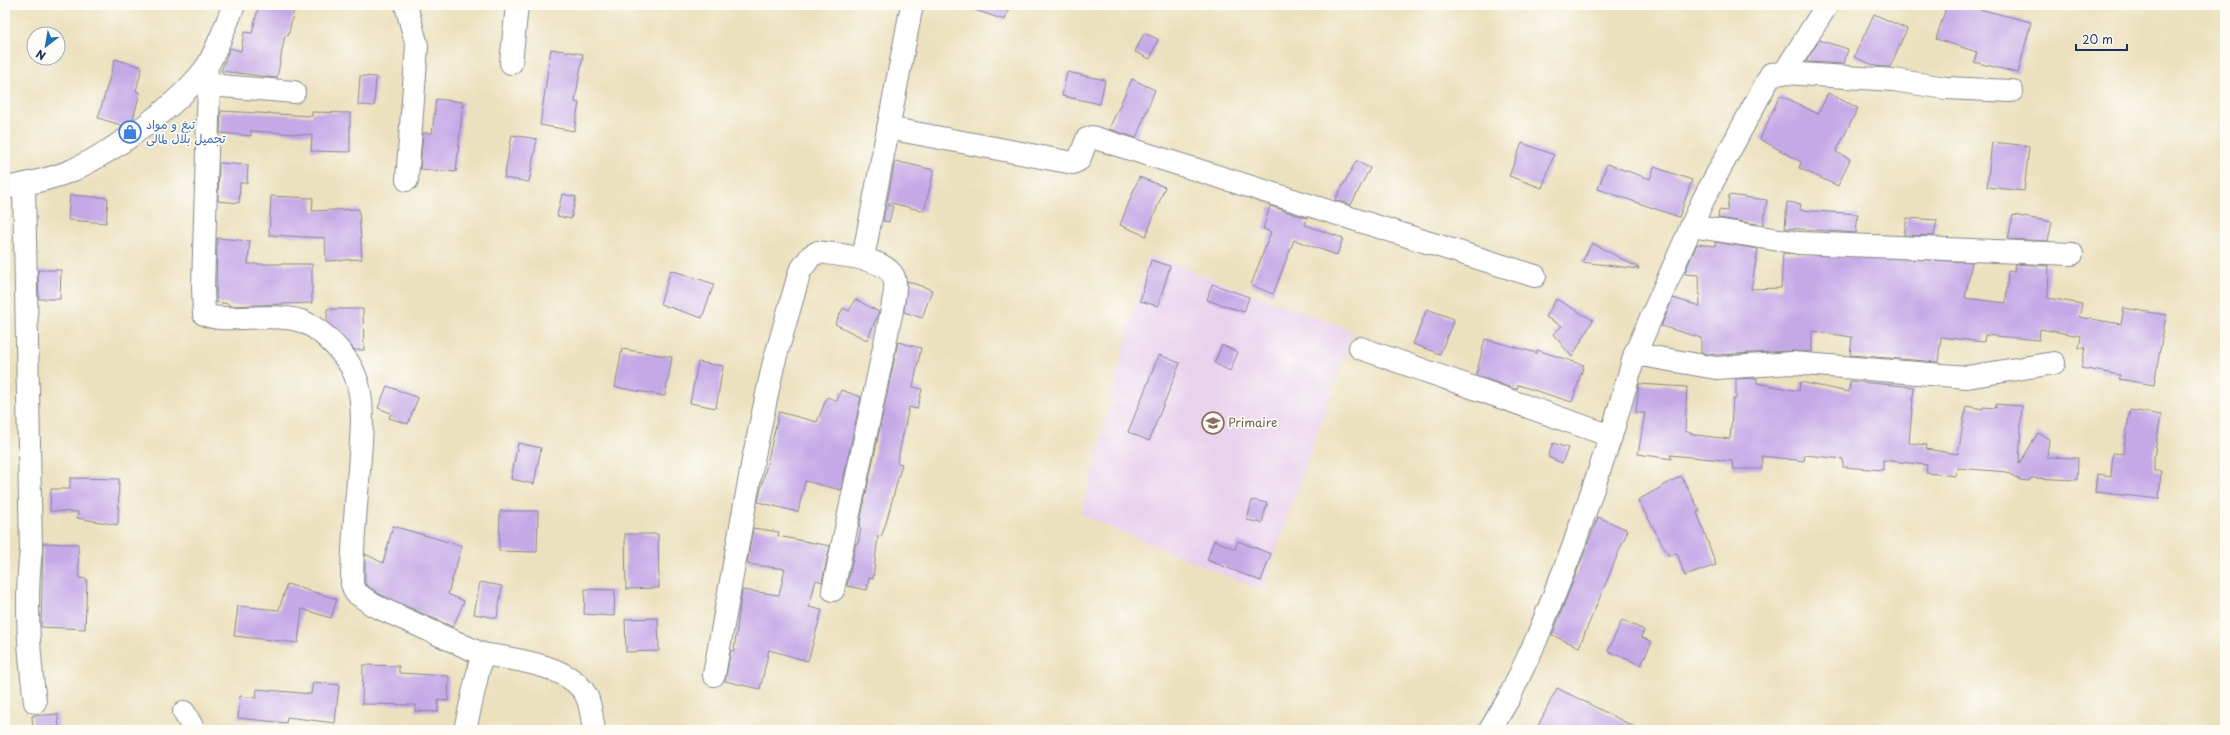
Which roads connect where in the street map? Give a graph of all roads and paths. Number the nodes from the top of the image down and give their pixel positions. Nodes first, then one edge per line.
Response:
1 (234, 5) edge
2 (406, 5) edge
3 (517, 5) edge
4 (912, 5) edge
5 (1826, 5) edge
6 (511, 63) dead end
7 (1784, 72) junction
8 (207, 76) junction
9 (2012, 91) dead end
10 (294, 92) dead end
11 (888, 128) junction
12 (407, 180) dead end
13 (14, 186) edge
14 (1691, 226) junction
15 (2072, 254) dead end
16 (863, 258) junction
17 (1535, 276) dead end
18 (1360, 348) dead end
19 (1635, 354) junction
20 (2054, 362) dead end
21 (1611, 436) junction
22 (833, 590) dead end
23 (482, 654) junction
24 (714, 675) dead end
25 (35, 702) dead end
26 (464, 730) edge
27 (594, 730) edge
28 (1490, 730) edge

1 - 8 street
2 - 12 street
3 - 6 street
4 - 11 street
5 - 7 street
7 - 9 street
7 - 14 street
8 - 10 street
8 - 13 street
8 - 23 street
11 - 16 street
11 - 17 street
13 - 25 street
14 - 15 street
14 - 19 street
16 - 22 street
16 - 24 street
18 - 21 street
19 - 20 street
19 - 21 street
21 - 28 street
23 - 26 street
23 - 27 street

